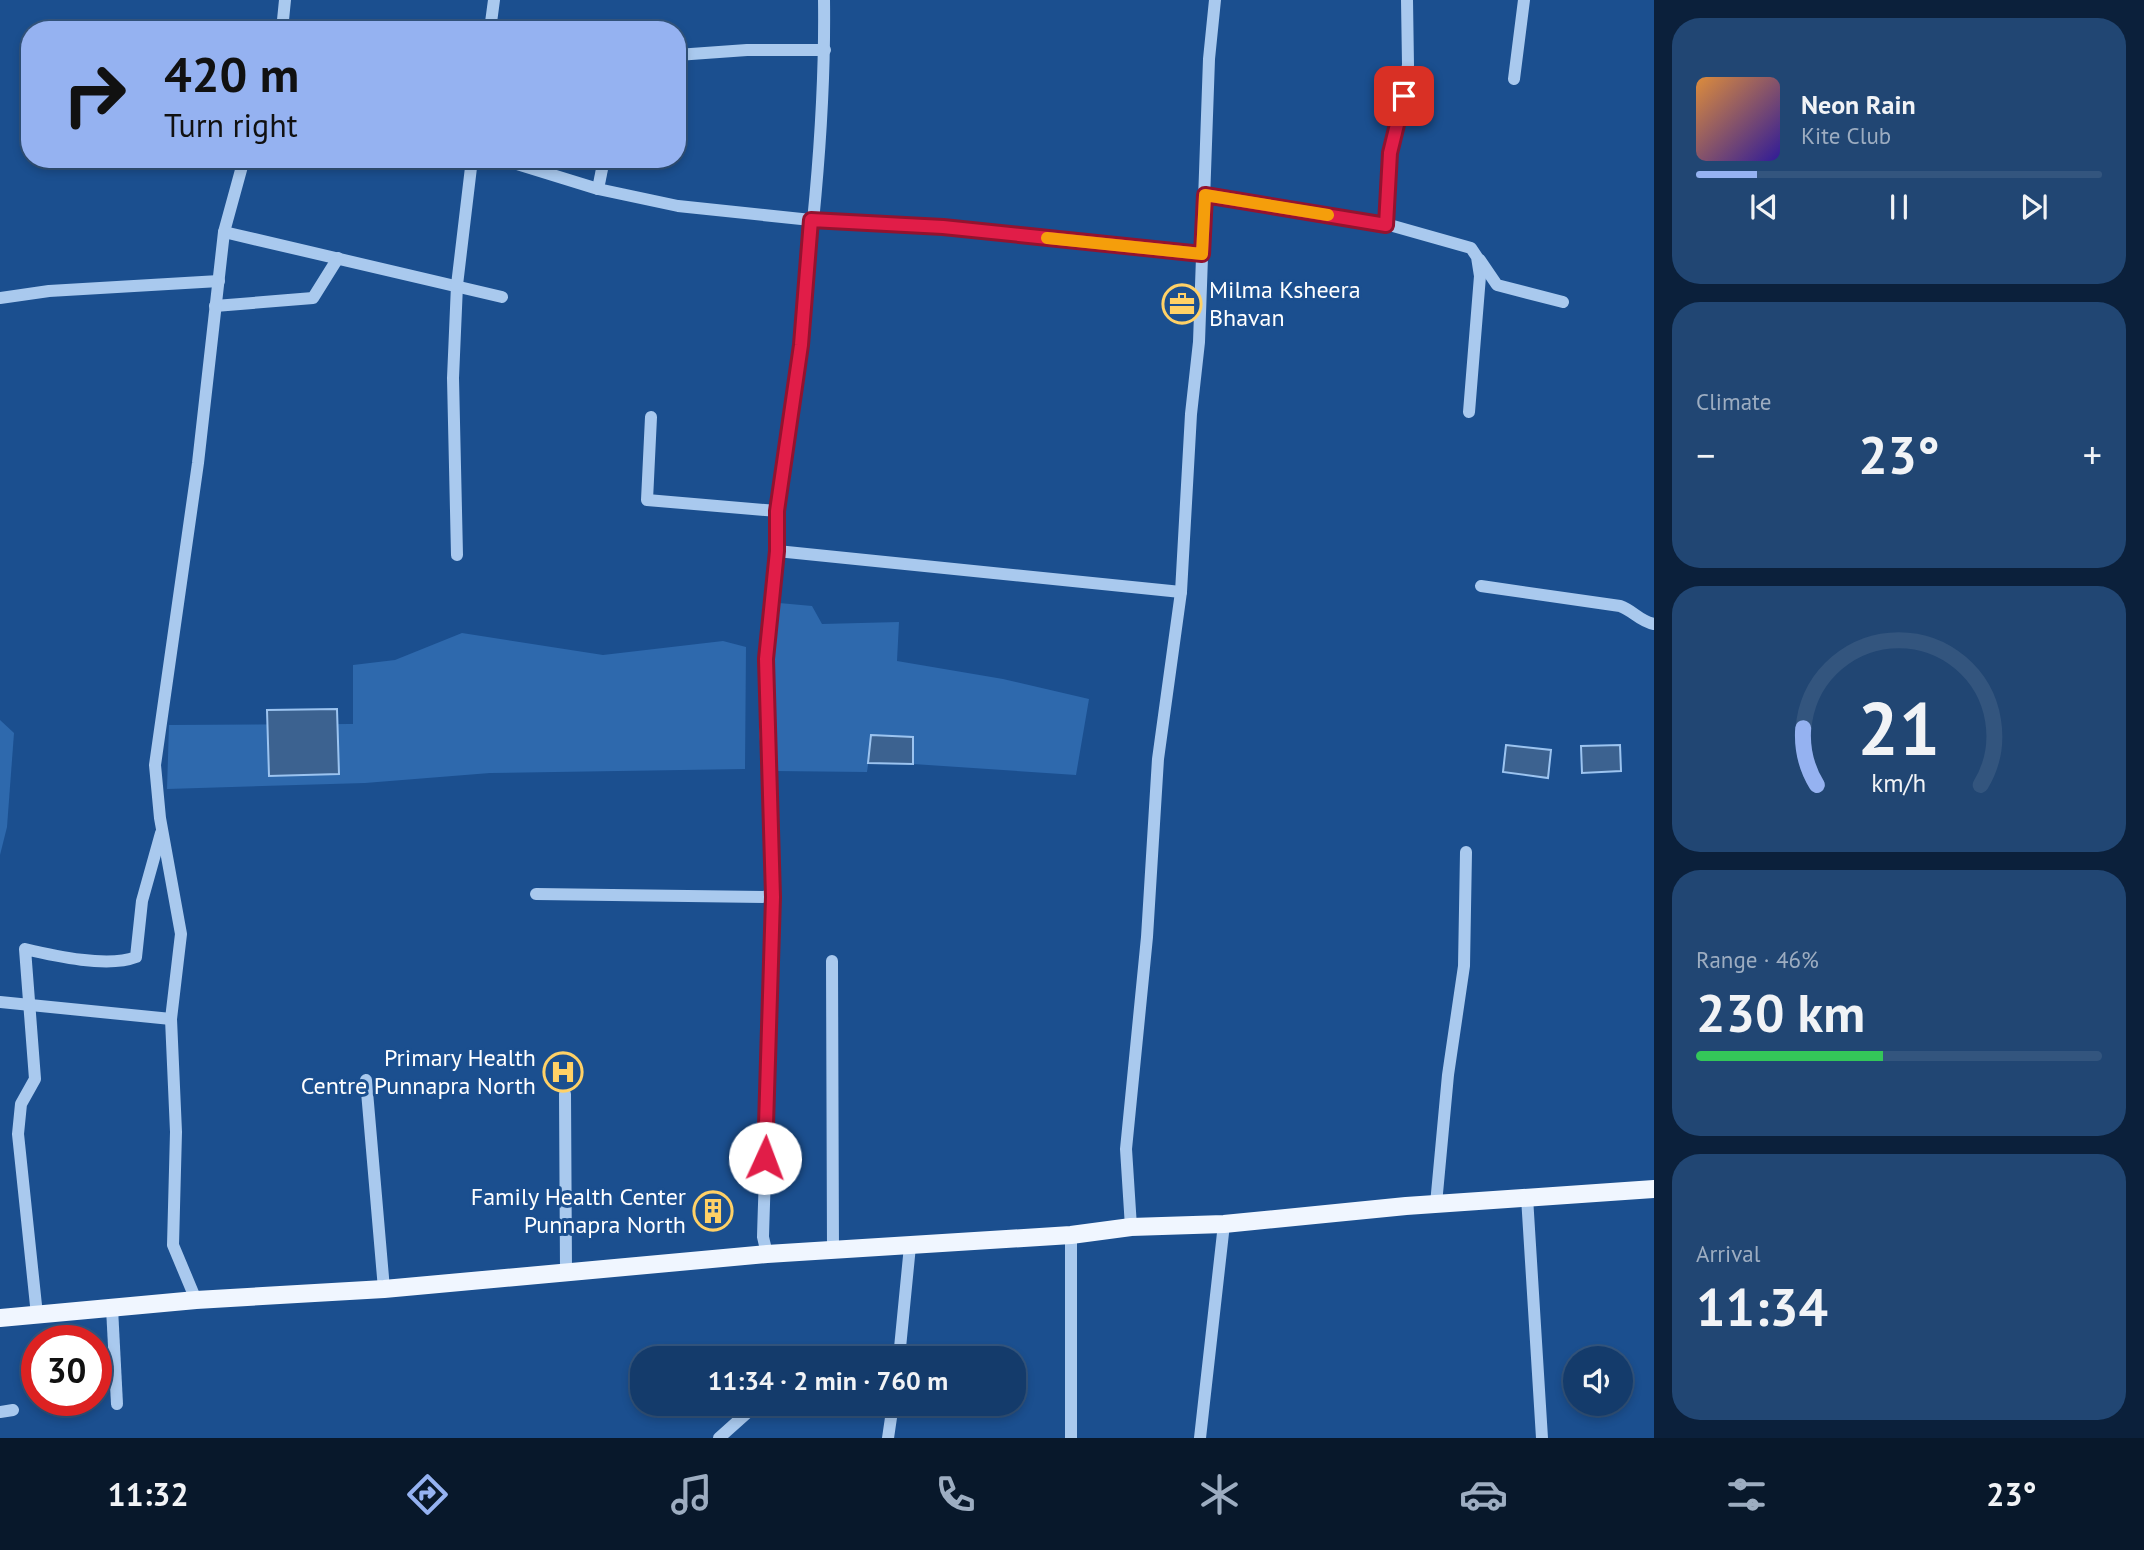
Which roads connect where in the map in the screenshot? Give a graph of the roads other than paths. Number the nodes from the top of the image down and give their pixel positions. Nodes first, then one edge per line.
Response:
1 (285, 0) edge
2 (494, 0) edge
3 (824, 0) edge
4 (1215, 0) edge
5 (1407, 0) edge
6 (1524, 0) edge
7 (283, 21) edge
8 (491, 21) edge
9 (825, 50) junction
10 (686, 54) edge
11 (1514, 79) dead end
12 (242, 168) edge
13 (471, 168) edge
14 (530, 168) edge
15 (602, 168) edge
16 (598, 189) junction
17 (1205, 195) junction
18 (811, 220) junction
19 (1386, 225) junction
20 (224, 232) junction
21 (1202, 254) junction
22 (1477, 257) junction
23 (338, 258) junction
24 (219, 281) junction
25 (457, 285) junction
26 (502, 297) dead end
27 (0, 298) edge
28 (1563, 302) dead end
29 (215, 306) junction
30 (1469, 412) dead end
31 (651, 417) dead end
32 (777, 511) junction
33 (777, 551) junction
34 (457, 555) dead end
35 (1481, 586) dead end
36 (1181, 592) junction
37 (1654, 624) edge
38 (162, 829) junction
39 (1466, 852) dead end
40 (536, 894) dead end
41 (773, 897) junction
42 (832, 961) dead end
43 (0, 1002) edge
44 (31, 1006) junction
45 (171, 1019) junction
46 (366, 1080) dead end
47 (565, 1094) dead end
48 (1654, 1189) edge
49 (1527, 1197) junction
50 (1436, 1204) junction
51 (1224, 1224) junction
52 (1131, 1227) junction
53 (1071, 1235) junction
54 (910, 1246) junction
55 (833, 1251) junction
56 (767, 1254) junction
57 (566, 1271) junction
58 (384, 1289) junction
59 (196, 1300) junction
60 (112, 1308) junction
61 (37, 1315) junction
62 (0, 1318) edge
63 (901, 1346) edge
64 (117, 1404) dead end
65 (744, 1416) edge
66 (891, 1416) edge
67 (719, 1438) edge
68 (888, 1438) edge
69 (1070, 1438) edge
70 (1200, 1438) edge
71 (1542, 1438) edge

1 - 7 street
2 - 8 street
3 - 9 street
4 - 17 street
5 - 19 street
6 - 11 street
9 - 10 street
9 - 18 street
12 - 20 street
13 - 25 street
14 - 16 street
15 - 16 street
16 - 18 street
17 - 19 street
17 - 21 street
18 - 21 street
18 - 32 street
19 - 22 street
20 - 23 street
20 - 24 street
21 - 36 street
22 - 28 street
22 - 30 street
23 - 25 street
23 - 29 street
24 - 27 street
24 - 29 street
25 - 26 street
25 - 34 street
29 - 38 street
31 - 32 street
32 - 33 street
33 - 36 street
33 - 41 street
35 - 37 street
36 - 52 street
38 - 44 street
38 - 45 street
39 - 50 street
40 - 41 street
41 - 56 street
42 - 55 street
43 - 44 street
44 - 45 street
44 - 61 street
45 - 59 street
46 - 58 street
47 - 57 street
48 - 49 main road
49 - 50 main road
49 - 71 street
50 - 51 main road
51 - 52 main road
51 - 70 street
52 - 53 main road
53 - 54 main road
53 - 69 street
54 - 55 main road
54 - 63 street
55 - 56 main road
56 - 57 main road
57 - 58 main road
58 - 59 main road
59 - 60 main road
60 - 61 main road
60 - 64 street
61 - 62 main road
65 - 67 street
66 - 68 street

